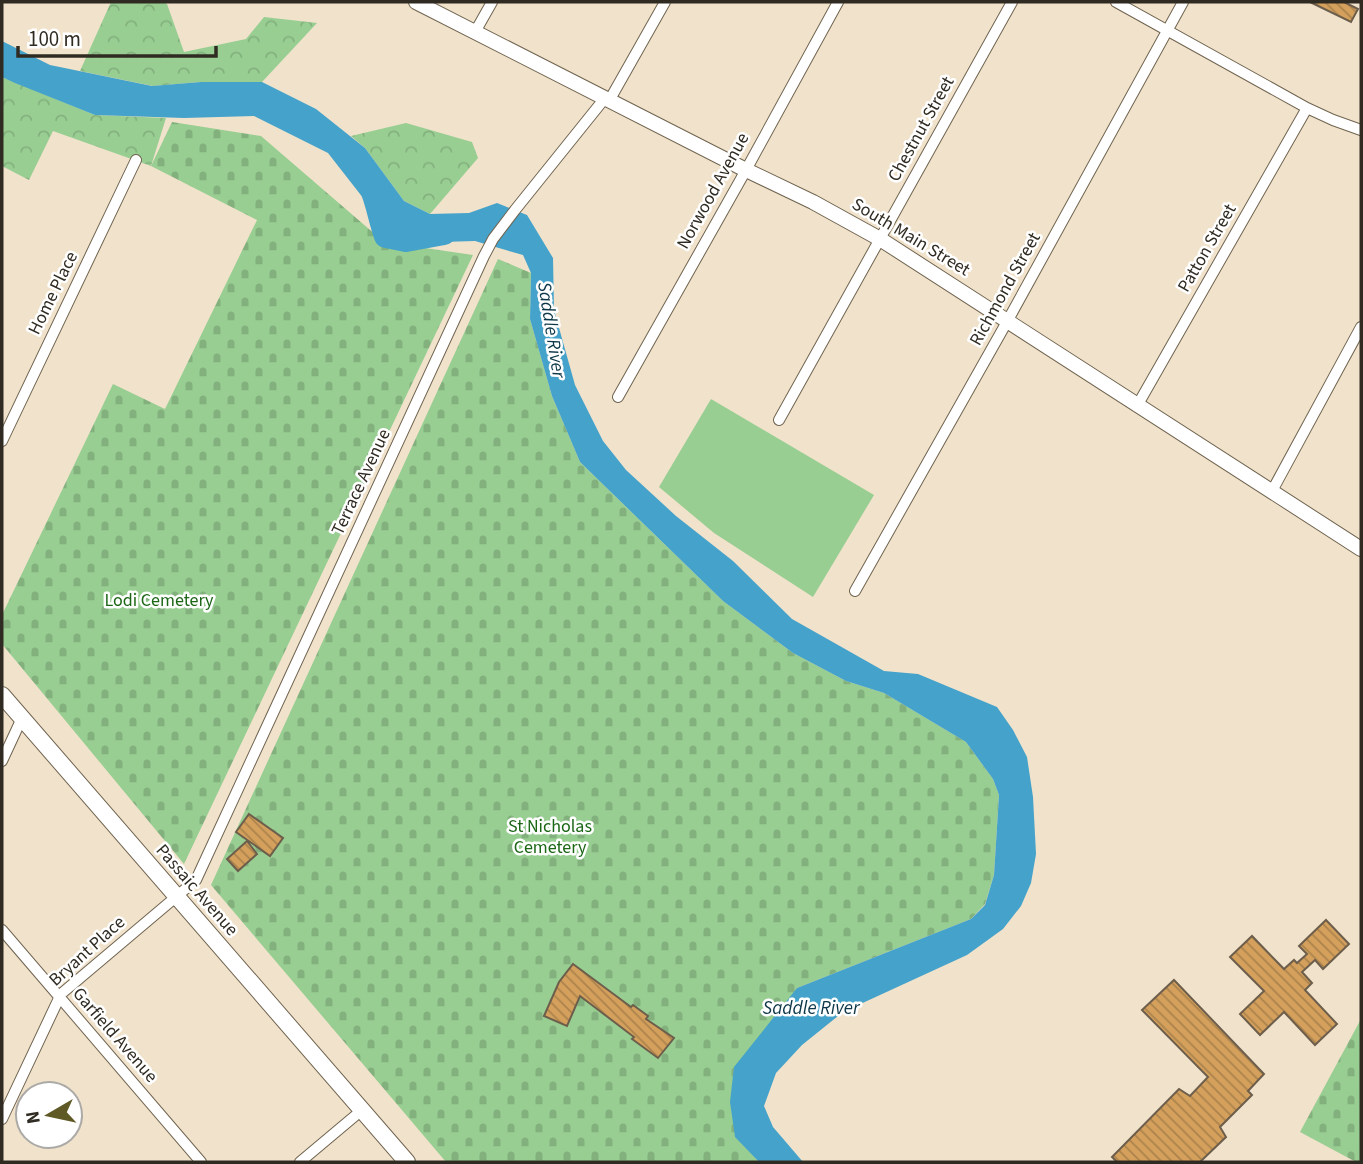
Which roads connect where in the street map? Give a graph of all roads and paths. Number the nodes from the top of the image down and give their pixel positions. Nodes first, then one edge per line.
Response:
1 (416, 2) edge
2 (492, 2) edge
3 (665, 2) edge
4 (838, 2) edge
5 (1012, 2) edge
6 (1116, 2) edge
7 (1183, 2) edge
8 (1167, 30) junction
9 (475, 32) junction
10 (607, 99) junction
11 (1307, 108) junction
12 (1361, 130) edge
13 (136, 160) dead end
14 (746, 170) junction
15 (880, 239) junction
16 (1008, 320) junction
17 (1361, 327) edge
18 (618, 397) dead end
19 (1138, 406) junction
20 (779, 420) dead end
21 (2, 441) edge
22 (1272, 491) junction
23 (1361, 550) edge
24 (855, 591) dead end
25 (2, 695) edge
26 (22, 718) junction
27 (2, 761) edge
28 (177, 897) junction
29 (2, 930) edge
30 (59, 997) junction
31 (362, 1110) junction
32 (2, 1119) edge
33 (201, 1162) edge
34 (300, 1162) edge
35 (407, 1162) edge

1 - 9 street, South Main Street
2 - 9 street
3 - 10 street, Terrace Avenue
4 - 14 street, Norwood Avenue
5 - 15 street, Chestnut Street
6 - 8 street
7 - 8 street, Richmond Street
8 - 11 street
8 - 16 street, Richmond Street
9 - 10 street, South Main Street
10 - 14 street, South Main Street
10 - 28 street, Terrace Avenue
11 - 12 street
11 - 19 street, Patton Street
13 - 21 street, Home Place
14 - 15 street, South Main Street
14 - 18 street, Norwood Avenue
15 - 16 street, South Main Street
15 - 20 street, Chestnut Street
16 - 19 street, South Main Street
16 - 24 street, Richmond Street
17 - 22 street
19 - 22 street, South Main Street
22 - 23 street, South Main Street
25 - 26 main road, Passaic Avenue
26 - 27 street
26 - 28 main road, Passaic Avenue
28 - 30 street, Bryant Place
28 - 31 main road, Passaic Avenue
29 - 30 street, Garfield Avenue
30 - 32 street, Bryant Place
30 - 33 street, Garfield Avenue
31 - 34 street
31 - 35 main road, Passaic Avenue

